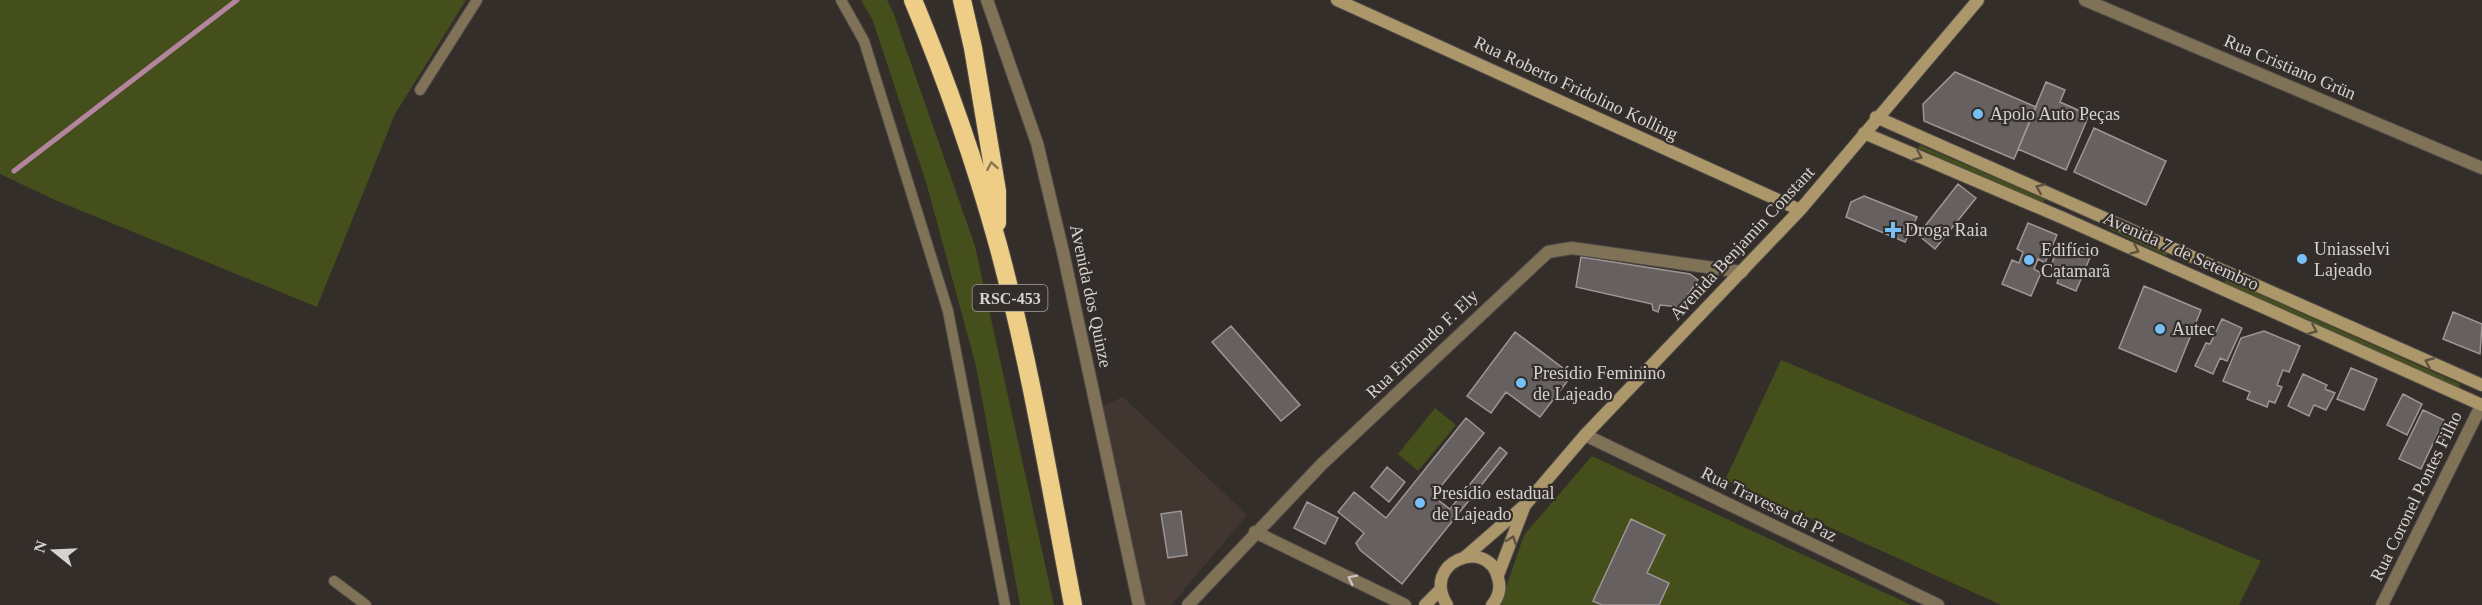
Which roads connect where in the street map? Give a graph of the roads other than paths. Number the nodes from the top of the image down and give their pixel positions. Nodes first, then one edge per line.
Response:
1 (477, 0) edge
2 (841, 0) edge
3 (913, 0) edge
4 (962, 0) edge
5 (987, 0) edge
6 (1337, 0) edge
7 (1978, 0) edge
8 (2085, 0) edge
9 (420, 90) dead end
10 (1876, 117) junction
11 (1864, 133) junction
12 (2482, 168) edge
13 (2071, 202) junction
14 (1800, 210) junction
15 (2063, 218) junction
16 (998, 245) junction
17 (2190, 255) junction
18 (1742, 272) junction
19 (2183, 272) junction
20 (2482, 386) edge
21 (2482, 405) edge
22 (1585, 435) junction
23 (1526, 504) junction
24 (1255, 532) junction
25 (1465, 557) junction
26 (1498, 575) junction
27 (334, 580) dead end
28 (1440, 590) junction
29 (366, 605) edge
30 (1005, 605) edge
31 (1073, 605) edge
32 (1139, 605) edge
33 (1188, 605) edge
34 (1405, 605) edge
35 (1425, 605) edge
36 (1447, 605) edge
37 (1492, 605) edge
38 (1938, 605) edge
39 (2382, 605) edge

1 - 9 lane
2 - 30 lane
3 - 16 highway, RSC-453
16 -> 4 highway
5 - 32 street, Avenida dos Quinze
6 - 14 main road, Rua Roberto Fridolino Kolling
7 - 10 main road, Avenida Benjamin Constant
8 - 12 street, Rua Cristiano Grün
10 - 11 main road, Avenida Benjamin Constant
13 -> 10 main road, Avenida 7 de Setembro
11 - 14 main road, Avenida Benjamin Constant
11 -> 15 main road, Avenida 7 de Setembro
13 - 15 main road
13 - 17 main road, Avenida 7 de Setembro
14 - 18 main road, Avenida Benjamin Constant
15 -> 19 main road, Avenida 7 de Setembro
16 - 31 highway, RSC-453
17 - 19 main road
20 -> 17 main road, Avenida 7 de Setembro
18 - 22 main road, Avenida Benjamin Constant
18 - 24 street, Rua Ermundo F. Ely
19 -> 21 main road, Avenida 7 de Setembro
21 - 39 street, Rua Coronel Pontes Filho
22 - 23 main road, Avenida Benjamin Constant
22 - 38 street, Rua Travessa da Paz
23 - 25 main road, Avenida Benjamin Constant
26 -> 23 main road, Avenida Benjamin Constant
24 - 33 street, Rua Ermundo F. Ely
34 -> 24 street
25 - 26 main road
25 - 28 main road, Avenida Benjamin Constant
26 - 37 main road, Avenida Benjamin Constant
27 - 29 lane
28 - 35 main road
28 - 36 main road

